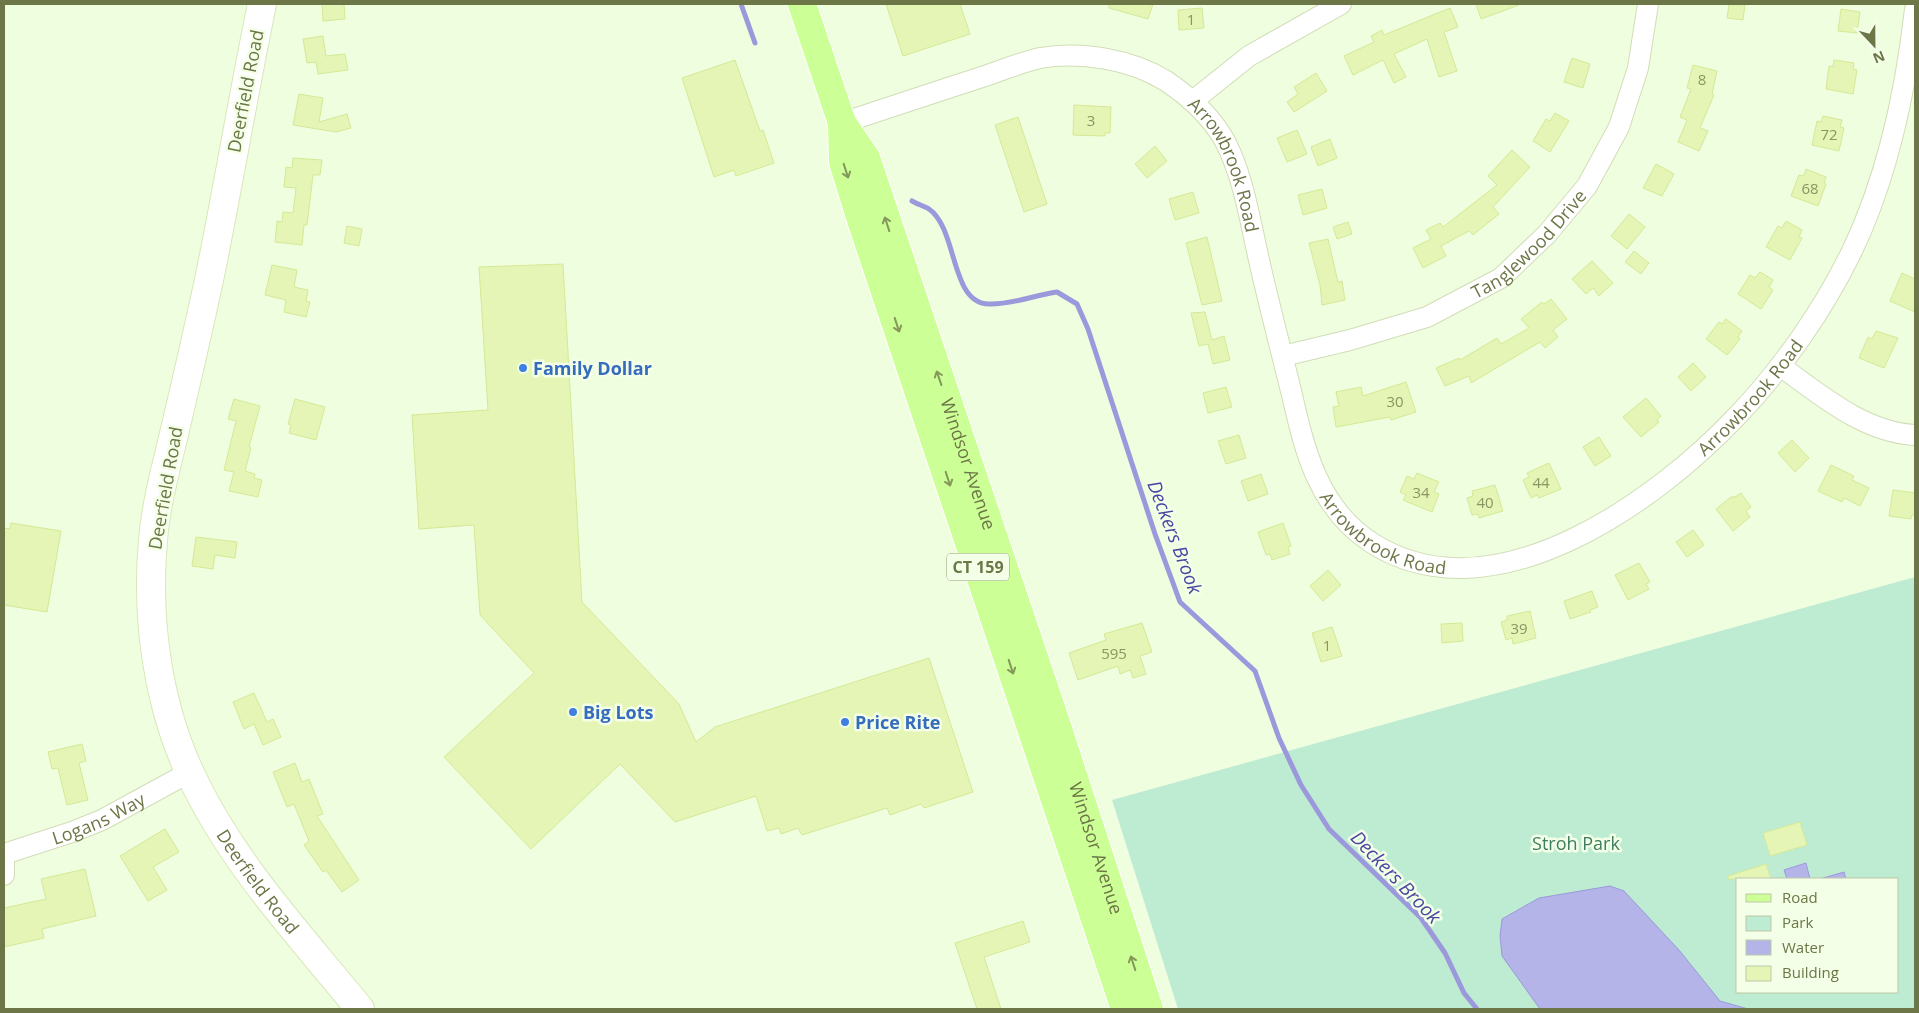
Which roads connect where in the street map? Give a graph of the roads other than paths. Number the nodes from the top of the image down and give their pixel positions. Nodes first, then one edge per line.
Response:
1 (262, 4) edge
2 (802, 4) edge
3 (1341, 4) edge
4 (1648, 4) edge
5 (1915, 9) edge
6 (1194, 100) junction
7 (842, 122) junction
8 (1283, 356) junction
9 (1780, 366) junction
10 (1915, 436) edge
11 (190, 772) junction
12 (4, 854) edge
13 (4, 860) edge
14 (4, 875) edge
15 (1135, 1004) edge
16 (360, 1009) edge

1 - 11 street, Deerfield Road
2 - 7 main road, Windsor Avenue / CT 159
3 - 6 street
4 - 8 street, Tanglewood Drive
5 - 9 street, Arrowbrook Road
6 - 7 street, Arrowbrook Road
6 - 8 street, Arrowbrook Road
7 - 15 main road, Windsor Avenue / CT 159
8 - 9 street, Arrowbrook Road
9 - 10 street
11 - 12 street, Logans Way
11 - 16 street, Deerfield Road
13 - 14 street

